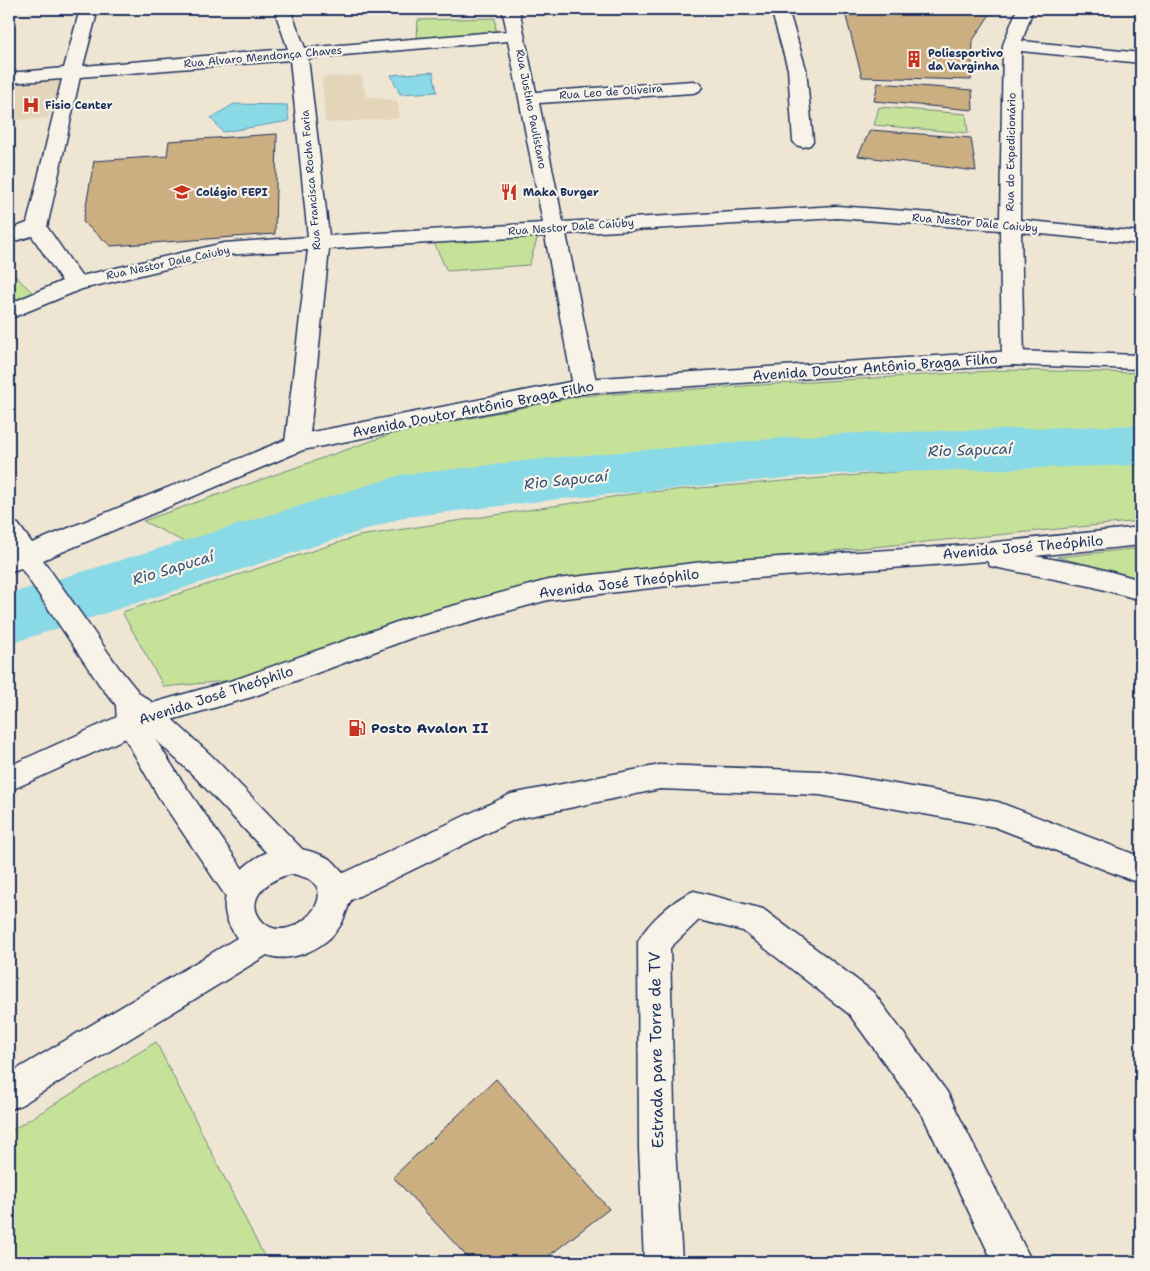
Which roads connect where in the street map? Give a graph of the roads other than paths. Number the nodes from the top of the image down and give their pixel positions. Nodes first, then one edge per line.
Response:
1 (89, 9) edge
2 (282, 9) edge
3 (511, 9) edge
4 (779, 9) edge
5 (1026, 9) edge
6 (516, 35) junction
7 (1012, 45) junction
8 (298, 53) junction
9 (1141, 58) edge
10 (72, 73) junction
11 (9, 78) edge
12 (693, 87) dead end
13 (528, 98) junction
14 (803, 140) dead end
15 (1010, 225) junction
16 (37, 227) junction
17 (554, 228) junction
18 (9, 237) edge
19 (1141, 238) edge
20 (319, 243) junction
21 (76, 284) junction
22 (9, 312) edge
23 (1013, 358) junction
24 (1141, 362) edge
25 (585, 386) junction
26 (297, 442) junction
27 (9, 530) edge
28 (1141, 536) edge
29 (968, 554) junction
30 (24, 562) edge
31 (1141, 590) edge
32 (137, 714) junction
33 (9, 778) edge
34 (294, 861) junction
35 (1141, 871) edge
36 (335, 892) junction
37 (242, 894) junction
38 (262, 940) junction
39 (9, 1093) edge
40 (663, 1262) edge
41 (1014, 1262) edge

1 - 10 main road
2 - 8 main road, Rua Francisca Rocha Faria
3 - 6 main road, Rua Justino Paulistano
4 - 14 main road
5 - 7 main road, Rua do Expedicionário
6 - 8 main road, Rua Alvaro Mendonça Chaves
6 - 13 main road, Rua Justino Paulistano
7 - 9 main road
7 - 15 main road, Rua do Expedicionário
8 - 10 main road, Rua Alvaro Mendonça Chaves
8 - 20 main road, Rua Francisca Rocha Faria
10 - 11 main road, Rua Alvaro Mendonça Chaves
10 - 16 main road
12 - 13 main road, Rua Leo de Oliveira
13 - 17 main road, Rua Justino Paulistano
15 - 17 main road, Rua Nestor Dale Caiuby
15 - 19 main road, Rua Nestor Dale Caiuby
15 - 23 main road, Rua do Expedicionário
16 - 18 main road
16 - 21 main road
17 - 20 main road, Rua Nestor Dale Caiuby
17 - 25 main road, Rua Justino Paulistano
20 - 21 main road, Rua Nestor Dale Caiuby
20 - 26 main road, Rua Francisca Rocha Faria
21 - 22 main road, Rua Nestor Dale Caiuby
23 - 24 main road, Avenida Doutor Antônio Braga Filho
23 - 25 main road, Avenida Doutor Antônio Braga Filho
25 - 26 main road, Avenida Doutor Antônio Braga Filho
26 - 30 main road, Avenida Doutor Antônio Braga Filho
27 - 30 main road
28 - 29 main road, Avenida José Theóphilo
29 - 31 main road
29 - 32 main road, Avenida José Theóphilo
30 - 32 main road
32 - 33 main road, Avenida José Theóphilo
32 - 34 main road
32 - 37 main road
34 - 36 main road
34 - 37 main road
35 - 36 main road
36 - 38 main road
37 - 38 main road
38 - 39 main road
40 - 41 main road, Estrada pare Torre de TV

